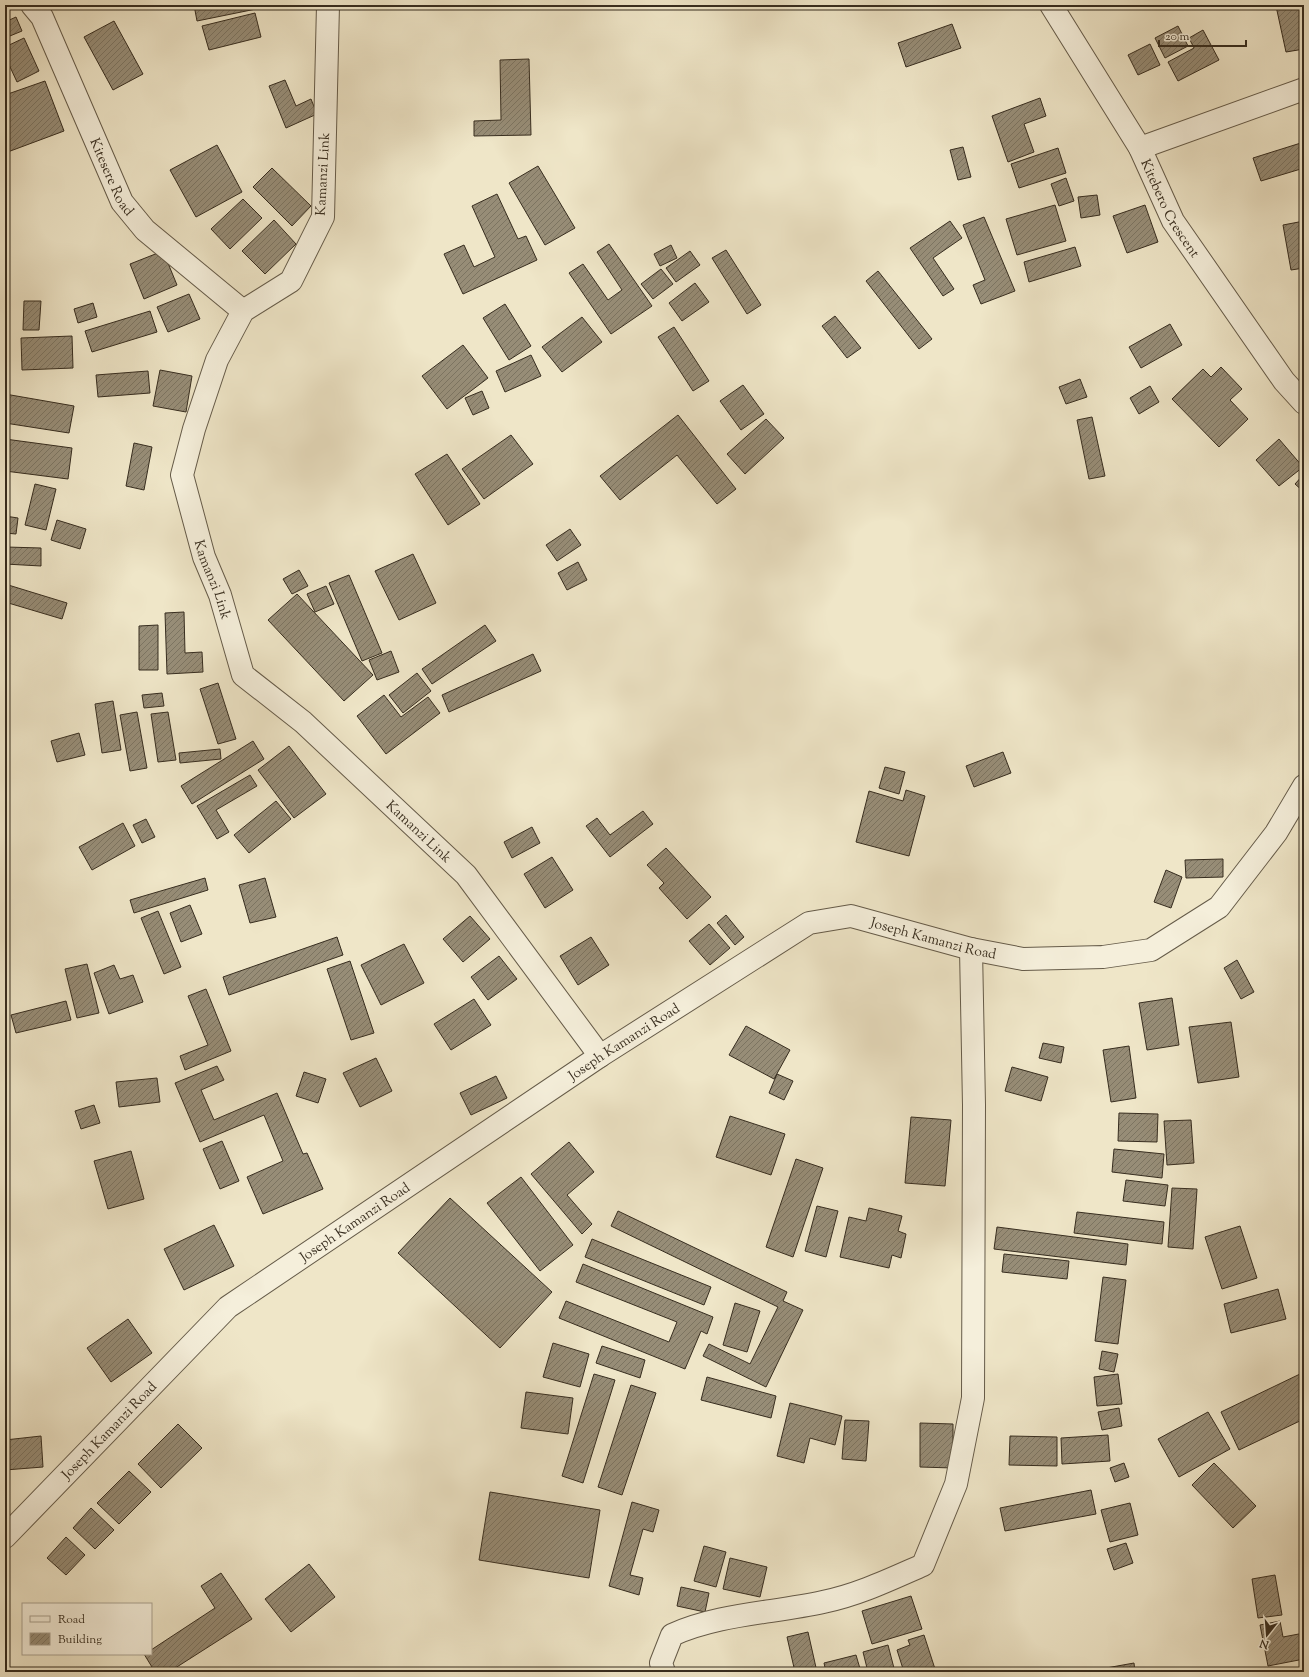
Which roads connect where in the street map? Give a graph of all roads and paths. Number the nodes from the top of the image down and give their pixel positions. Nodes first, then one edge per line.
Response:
1 (32, 5) edge
2 (328, 5) edge
3 (1051, 5) edge
4 (1304, 89) edge
5 (1140, 148) junction
6 (243, 311) junction
7 (1304, 403) edge
8 (1304, 786) edge
9 (971, 948) junction
10 (600, 1056) junction
11 (5, 1537) edge
12 (664, 1672) edge

1 - 6 street, Kitesere Road
2 - 6 street, Kamanzi Link
3 - 5 street, Kitebero Crescent
4 - 5 street
5 - 7 street, Kitebero Crescent
6 - 10 street, Kamanzi Link
8 - 9 street, Joseph Kamanzi Road
9 - 10 street, Joseph Kamanzi Road
9 - 12 street
10 - 11 street, Joseph Kamanzi Road

